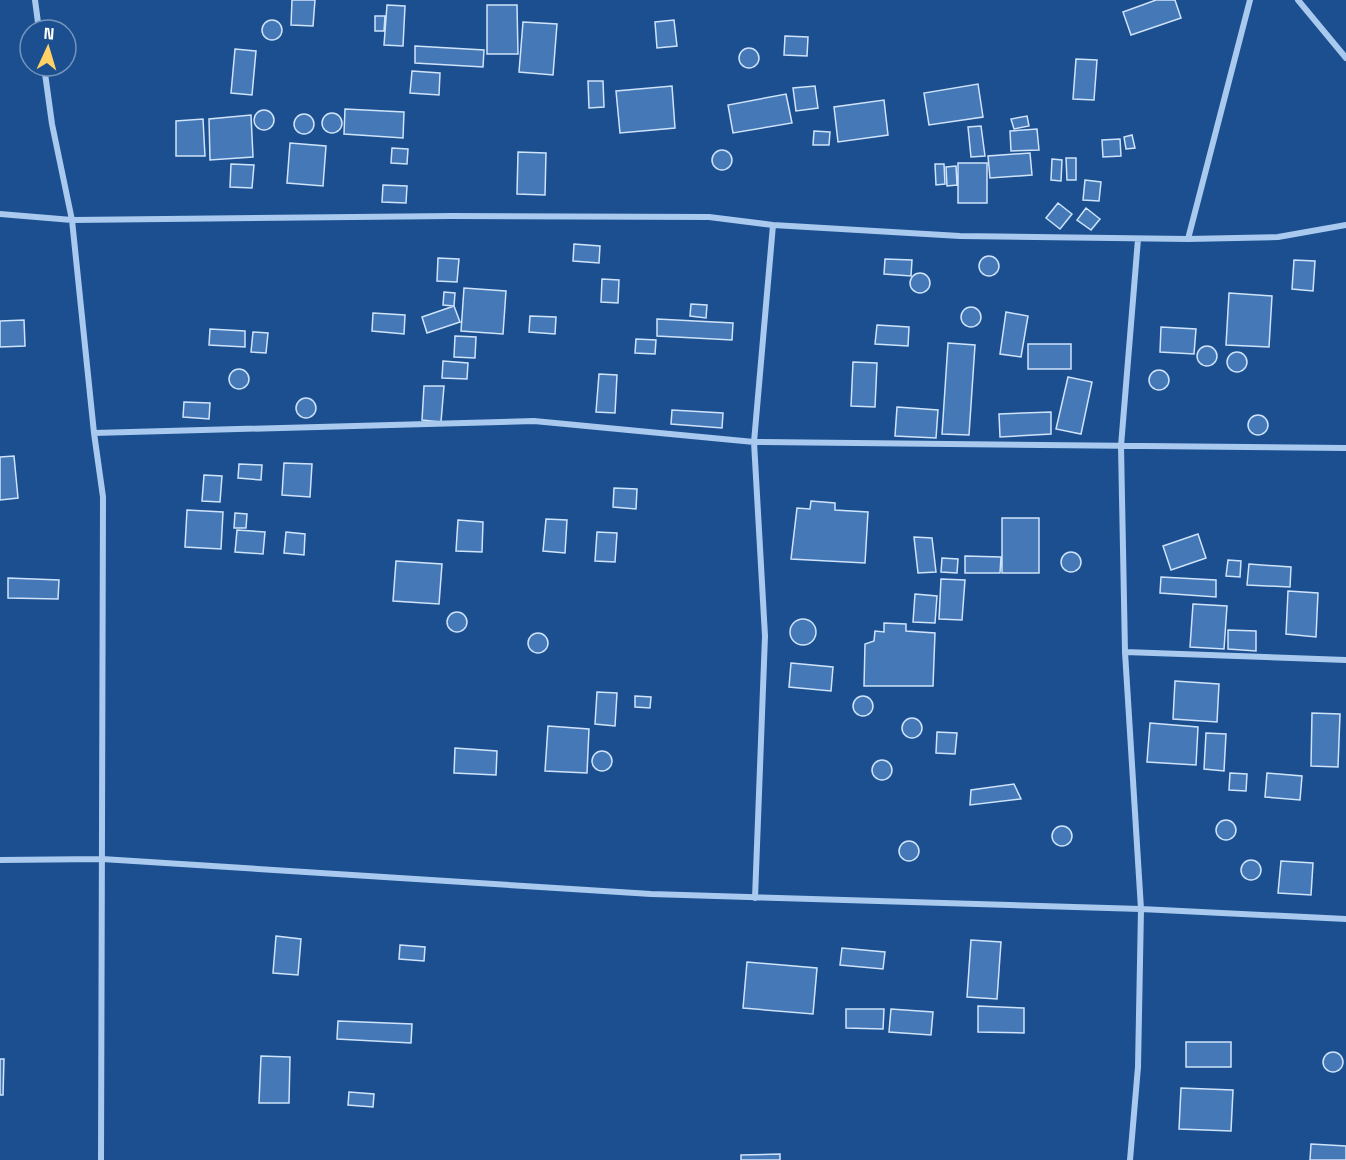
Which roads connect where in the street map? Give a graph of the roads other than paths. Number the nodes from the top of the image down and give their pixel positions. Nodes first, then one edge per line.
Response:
1 (35, 0) edge
2 (1250, 0) edge
3 (1298, 0) edge
4 (37, 18) edge
5 (1346, 58) edge
6 (46, 78) edge
7 (0, 214) edge
8 (72, 220) junction
9 (773, 225) junction
10 (1346, 225) edge
11 (1138, 238) junction
12 (1188, 239) junction
13 (94, 433) junction
14 (754, 441) junction
15 (1121, 446) junction
16 (1346, 448) edge
17 (1125, 652) junction
18 (1346, 660) edge
19 (0, 860) edge
20 (102, 860) junction
21 (754, 898) junction
22 (1142, 909) junction
23 (1346, 919) edge
24 (101, 1160) edge
25 (1130, 1160) edge

1 - 4 street
2 - 12 street
3 - 5 street
6 - 8 street
7 - 8 street
8 - 9 street
8 - 13 street
9 - 11 street
9 - 14 street
10 - 12 street
11 - 12 street
11 - 15 street
13 - 14 street
13 - 20 street
14 - 15 street
14 - 21 street
15 - 16 street
15 - 17 street
17 - 18 street
17 - 22 street
19 - 20 street
20 - 21 street
20 - 24 street
21 - 22 street
22 - 23 street
22 - 25 street

